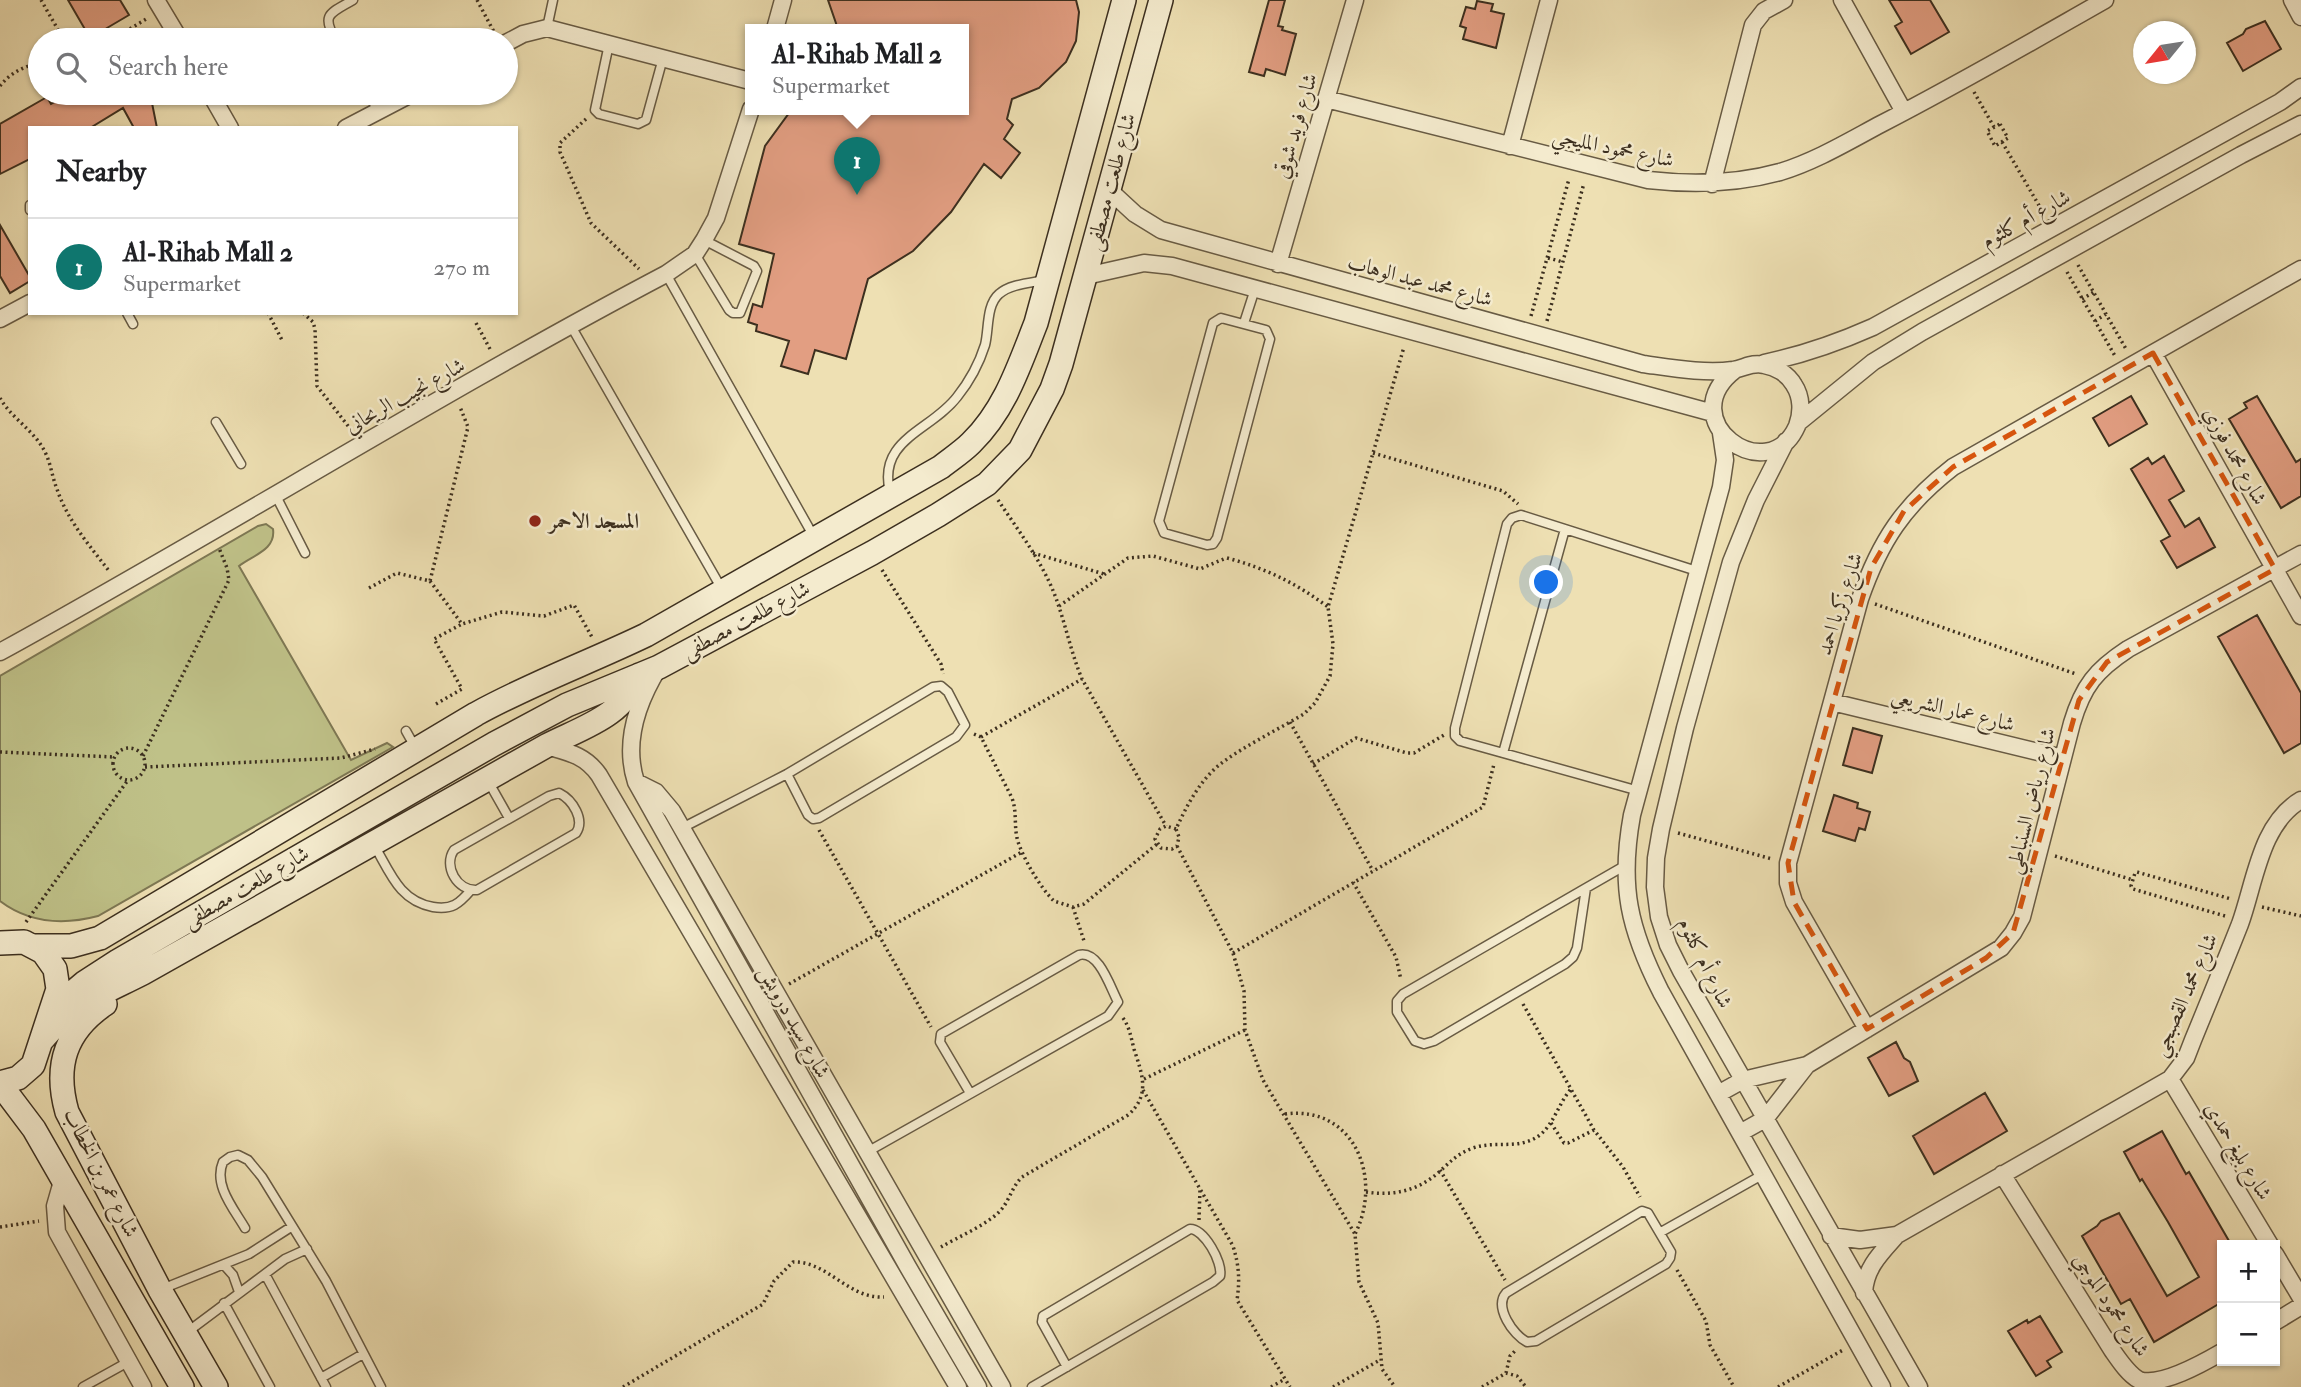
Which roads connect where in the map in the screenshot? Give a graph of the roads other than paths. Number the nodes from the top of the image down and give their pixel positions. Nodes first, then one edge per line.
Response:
1 (354, 0) edge
2 (554, 0) edge
3 (783, 0) edge
4 (1124, 0) edge
5 (1161, 0) edge
6 (1355, 0) edge
7 (1549, 0) edge
8 (1784, 0) edge
9 (1842, 0) edge
10 (2105, 0) edge
11 (2292, 0) edge
12 (159, 5) edge
13 (2075, 7) edge
14 (2301, 17) edge
15 (776, 24) edge
16 (173, 28) edge
17 (329, 28) edge
18 (547, 28) junction
19 (518, 37) edge
20 (609, 44) junction
21 (663, 58) junction
22 (745, 80) edge
23 (2301, 87) edge
24 (1326, 99) junction
25 (217, 105) edge
26 (375, 105) edge
27 (391, 105) edge
28 (379, 111) junction
29 (1904, 113) junction
30 (749, 115) edge
31 (364, 124) edge
32 (2301, 124) edge
33 (229, 126) edge
34 (1510, 146) junction
35 (1712, 184) junction
36 (1109, 190) junction
37 (704, 240) junction
38 (695, 254) junction
39 (1278, 264) junction
40 (2301, 269) edge
41 (1086, 276) junction
42 (659, 277) junction
43 (1048, 279) junction
44 (1255, 289) junction
45 (28, 304) edge
46 (128, 315) edge
47 (0, 319) edge
48 (1244, 323) junction
49 (133, 324) dead end
50 (571, 326) junction
51 (2153, 353) junction
52 (1760, 364) junction
53 (1735, 370) junction
54 (1713, 413) junction
55 (216, 422) dead end
56 (1798, 423) junction
57 (1721, 433) junction
58 (1787, 440) junction
59 (241, 464) dead end
60 (275, 494) junction
61 (891, 496) junction
62 (858, 516) junction
63 (1565, 529) junction
64 (816, 540) junction
65 (875, 551) junction
66 (305, 552) dead end
67 (2301, 554) edge
68 (2274, 569) junction
69 (1699, 572) junction
70 (724, 592) junction
71 (2301, 616) edge
72 (0, 652) edge
73 (649, 671) junction
74 (1832, 702) junction
75 (546, 746) junction
76 (1500, 752) junction
77 (2063, 758) junction
78 (787, 774) junction
79 (486, 779) junction
80 (636, 782) junction
81 (1640, 791) junction
82 (2301, 800) edge
83 (509, 818) junction
84 (681, 828) junction
85 (372, 842) junction
86 (1626, 865) junction
87 (1586, 888) junction
88 (471, 890) junction
89 (10, 942) edge
90 (143, 973) junction
91 (52, 1010) junction
92 (1867, 1029) junction
93 (42, 1040) junction
94 (1808, 1065) junction
95 (2170, 1079) junction
96 (1743, 1080) junction
97 (0, 1083) edge
98 (970, 1093) junction
99 (1718, 1094) junction
100 (1765, 1119) junction
101 (1740, 1133) junction
102 (867, 1152) junction
103 (2002, 1174) junction
104 (1762, 1175) junction
105 (63, 1178) junction
106 (291, 1227) junction
107 (245, 1228) dead end
108 (1661, 1232) junction
109 (1897, 1235) junction
110 (1831, 1236) junction
111 (2267, 1240) edge
112 (307, 1249) junction
113 (927, 1256) junction
114 (2280, 1262) edge
115 (224, 1265) junction
116 (908, 1267) junction
117 (265, 1274) junction
118 (160, 1290) junction
119 (239, 1292) junction
120 (1864, 1293) junction
121 (2301, 1298) edge
122 (224, 1303) junction
123 (2301, 1306) edge
124 (2280, 1319) edge
125 (185, 1334) junction
126 (363, 1354) junction
127 (2217, 1355) edge
128 (128, 1362) junction
129 (1066, 1367) junction
130 (321, 1378) junction
131 (83, 1387) edge
132 (143, 1387) edge
133 (182, 1387) edge
134 (216, 1387) edge
135 (270, 1387) edge
136 (326, 1387) edge
137 (381, 1387) edge
138 (958, 1387) edge
139 (978, 1387) edge
140 (1002, 1387) edge
141 (1032, 1387) edge
142 (1882, 1387) edge
143 (1919, 1387) edge

1 - 17 lane
2 - 18 lane
3 - 15 street
4 - 43 street, شارع طلعت مصطفى
5 - 36 street, شارع طلعت مصطفى
6 - 24 street, شارع فريد شوقي
7 - 34 street
8 - 35 street
9 - 29 street
10 - 13 street, شارع محمود المليجي
11 - 14 street
12 - 16 street
13 - 29 street, شارع محمود المليجي
18 - 19 street
18 - 20 street
20 - 21 street
20 - 21 lane
21 - 22 street
23 - 52 street, شارع أم كلثوم
24 - 34 street, شارع محمود المليجي
24 - 39 street, شارع فريد شوقي
25 - 33 street
26 - 28 lane
27 - 28 street
28 - 31 street
29 - 35 street, شارع محمود المليجي
30 - 37 street, شارع نجيب الريحاني
32 - 56 street
34 - 35 street, شارع محمود المليجي
36 - 39 street, شارع محمد عبد الوهاب
36 - 41 street, شارع طلعت مصطفى
37 - 38 street, شارع نجيب الريحاني
37 - 38 lane
38 - 42 street, شارع نجيب الريحاني
39 - 53 street, شارع محمد عبد الوهاب
40 - 51 street, شارع زكريا احمد
41 - 44 street
41 - 65 street, شارع طلعت مصطفى
42 - 50 street, شارع نجيب الريحاني
42 - 64 lane
43 - 61 street, شارع طلعت مصطفى
43 - 61 lane
44 - 48 lane
44 - 54 street
45 - 47 street
46 - 49 lane
48 - 48 lane
50 - 60 street, شارع نجيب الريحاني
50 - 70 lane
51 - 68 street, شارع محمد فوزي
51 - 74 street, شارع زكريا احمد
52 - 53 street
52 - 56 street
53 - 54 street
54 - 57 street
55 - 59 lane
56 - 58 street
57 - 58 street
57 - 69 street
58 - 96 street, شارع أم كلثوم
60 - 66 lane
60 - 72 street, شارع نجيب الريحاني
61 - 62 street, شارع طلعت مصطفى
62 - 64 street, شارع طلعت مصطفى
62 - 65 street
63 - 69 lane
63 - 76 lane
63 - 76 lane
64 - 70 street, شارع طلعت مصطفى
65 - 73 street, شارع طلعت مصطفى
67 - 68 street, شارع رياض السنباطي
68 - 71 street, شارع محمد فوزي
68 - 77 street, شارع رياض السنباطي
69 - 81 street
70 - 89 street, شارع طلعت مصطفى
73 - 75 street
73 - 80 street, شارع سيد درويش
73 - 91 street, شارع طلعت مصطفى
74 - 77 street, شارع عمار الشريعي
74 - 92 street, شارع زكريا احمد
75 - 79 street
75 - 138 street, شارع سيد درويش
76 - 81 lane
77 - 92 street, شارع رياض السنباطي
78 - 78 lane
78 - 84 lane
79 - 83 lane
79 - 85 street
80 - 84 street
80 - 116 street, شارع سيد درويش
81 - 86 street
82 - 95 street, شارع محمد القصبجي
83 - 88 lane
83 - 88 lane
84 - 102 street
85 - 88 lane
85 - 90 street
86 - 87 lane
86 - 99 street
87 - 87 lane
89 - 91 street
90 - 93 street
90 - 118 street, شارع عمر بن الخطاب
91 - 93 street
92 - 94 street, شارع رياض السنباطي
93 - 97 street
94 - 96 street, شارع رياض السنباطي
94 - 100 street, شارع رياض السنباطي
95 - 103 street, شارع محمد القصبجي
95 - 111 street, شارع بليغ حمدي
96 - 99 street, شارع رياض السنباطي
96 - 100 street, شارع أم كلثوم
97 - 105 street, شارع عمر بن الخطاب
98 - 98 lane
98 - 102 lane
99 - 101 street
100 - 101 street
100 - 110 street, شارع أم كلثوم
101 - 104 street
102 - 113 street
103 - 109 street, شارع محمد القصبجي
103 - 127 street, شارع محمود الموجي
104 - 108 lane
104 - 142 street
105 - 128 street
105 - 133 street, شارع عمر بن الخطاب
106 - 107 lane
106 - 112 lane
106 - 115 lane
108 - 108 lane
109 - 110 street, شارع محمد القصبجي
109 - 120 street, شارع محمد القصبجي
110 - 120 street, شارع أم كلثوم
112 - 117 lane
112 - 126 lane
113 - 116 street
113 - 140 street
114 - 121 street
115 - 118 lane
115 - 119 lane
116 - 139 street, شارع سيد درويش
117 - 119 lane
117 - 130 lane
118 - 125 street, شارع عمر بن الخطاب
119 - 122 lane
120 - 143 street, شارع أم كلثوم
122 - 125 lane
122 - 135 lane
123 - 124 street
125 - 134 street, شارع عمر بن الخطاب
126 - 130 lane
126 - 137 lane
128 - 131 lane
128 - 132 street
129 - 129 lane
129 - 141 lane
130 - 136 lane

